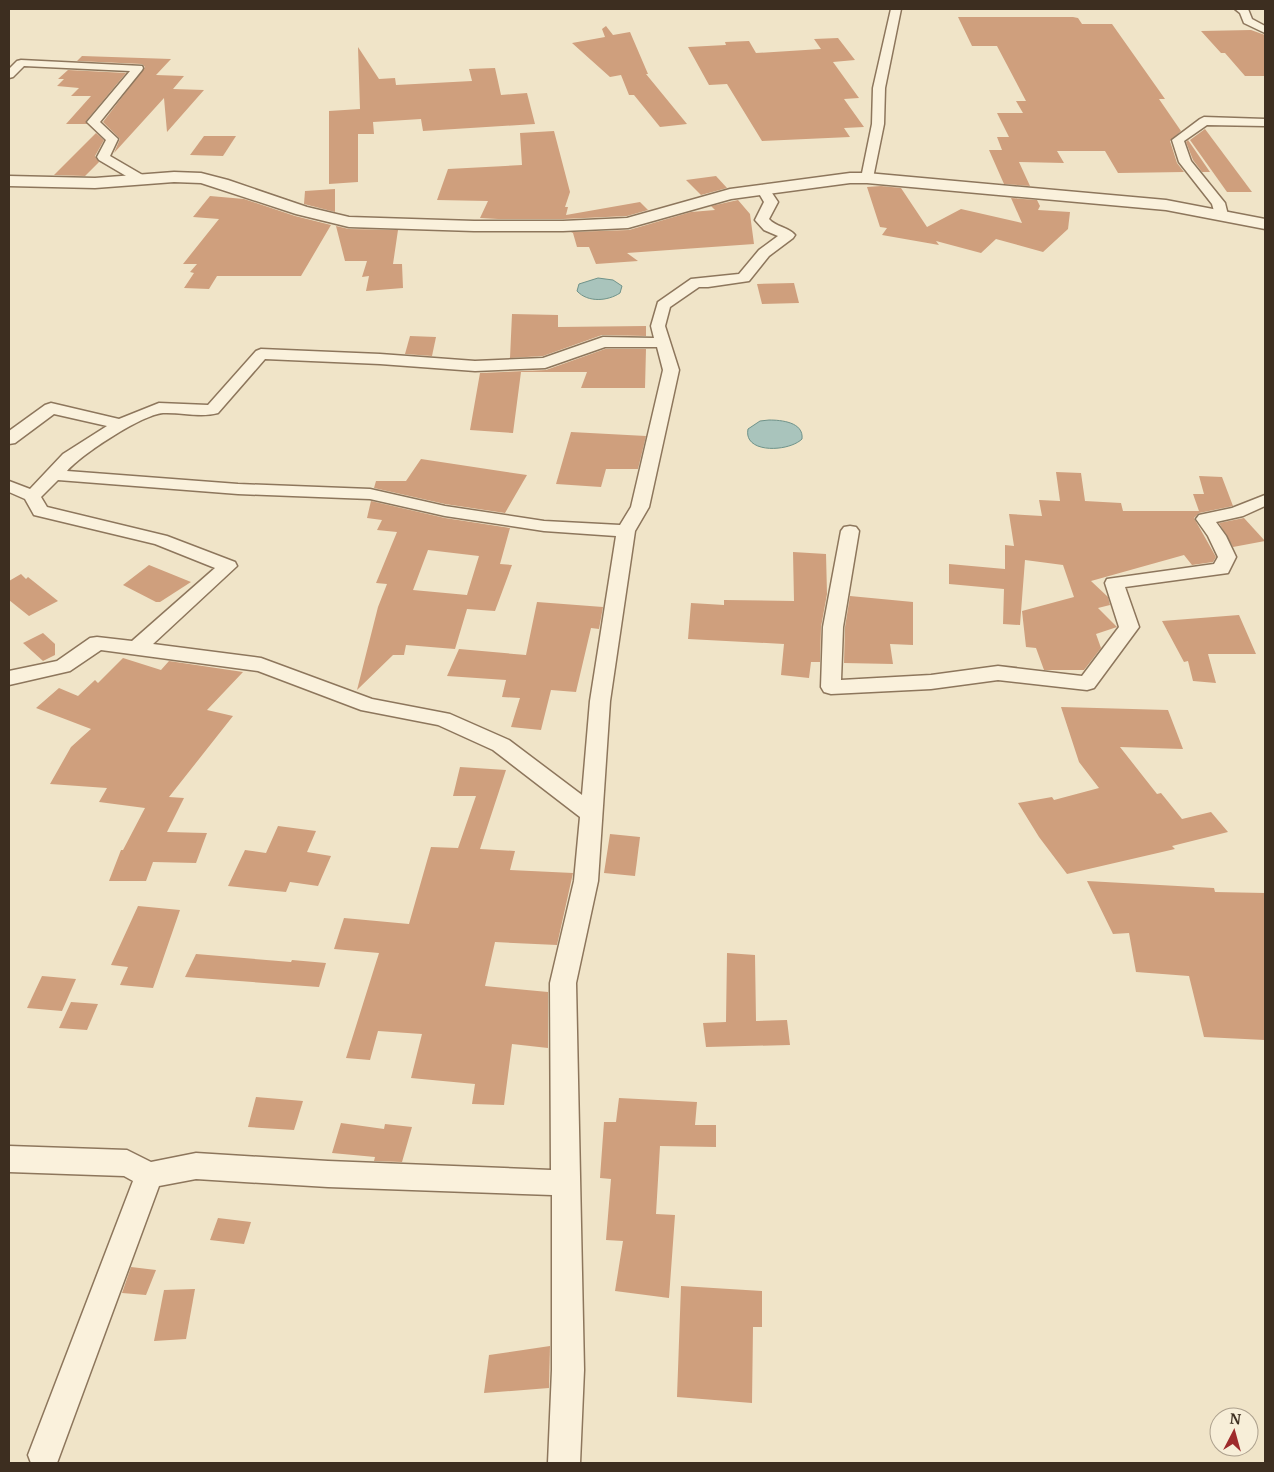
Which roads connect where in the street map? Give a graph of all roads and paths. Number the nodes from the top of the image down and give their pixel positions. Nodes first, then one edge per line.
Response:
1 (896, 9) edge
2 (1240, 9) edge
3 (1265, 30) edge
4 (9, 75) edge
5 (1265, 122) edge
6 (866, 178) junction
7 (142, 180) junction
8 (9, 181) edge
9 (763, 190) junction
10 (1220, 215) junction
11 (1265, 224) edge
12 (663, 342) junction
13 (121, 424) junction
14 (9, 439) edge
15 (54, 475) junction
16 (9, 486) edge
17 (32, 496) junction
18 (1265, 500) edge
19 (626, 531) junction
20 (850, 531) dead end
21 (136, 648) junction
22 (9, 678) edge
23 (591, 814) junction
24 (9, 1158) edge
25 (149, 1174) junction
26 (566, 1183) junction
27 (44, 1455) dead end
28 (564, 1463) edge

1 - 6 street
2 - 3 street
4 - 7 street
5 - 10 street
6 - 9 street
6 - 10 street
7 - 8 street
7 - 9 street
9 - 12 street
10 - 11 street
12 - 13 street
12 - 19 street
13 - 14 street
13 - 15 street
15 - 17 street
15 - 19 street
16 - 17 street
17 - 21 street
18 - 20 street
19 - 23 street
21 - 22 street
21 - 23 street
23 - 26 street
24 - 25 street
25 - 26 street
25 - 27 street
26 - 28 street

